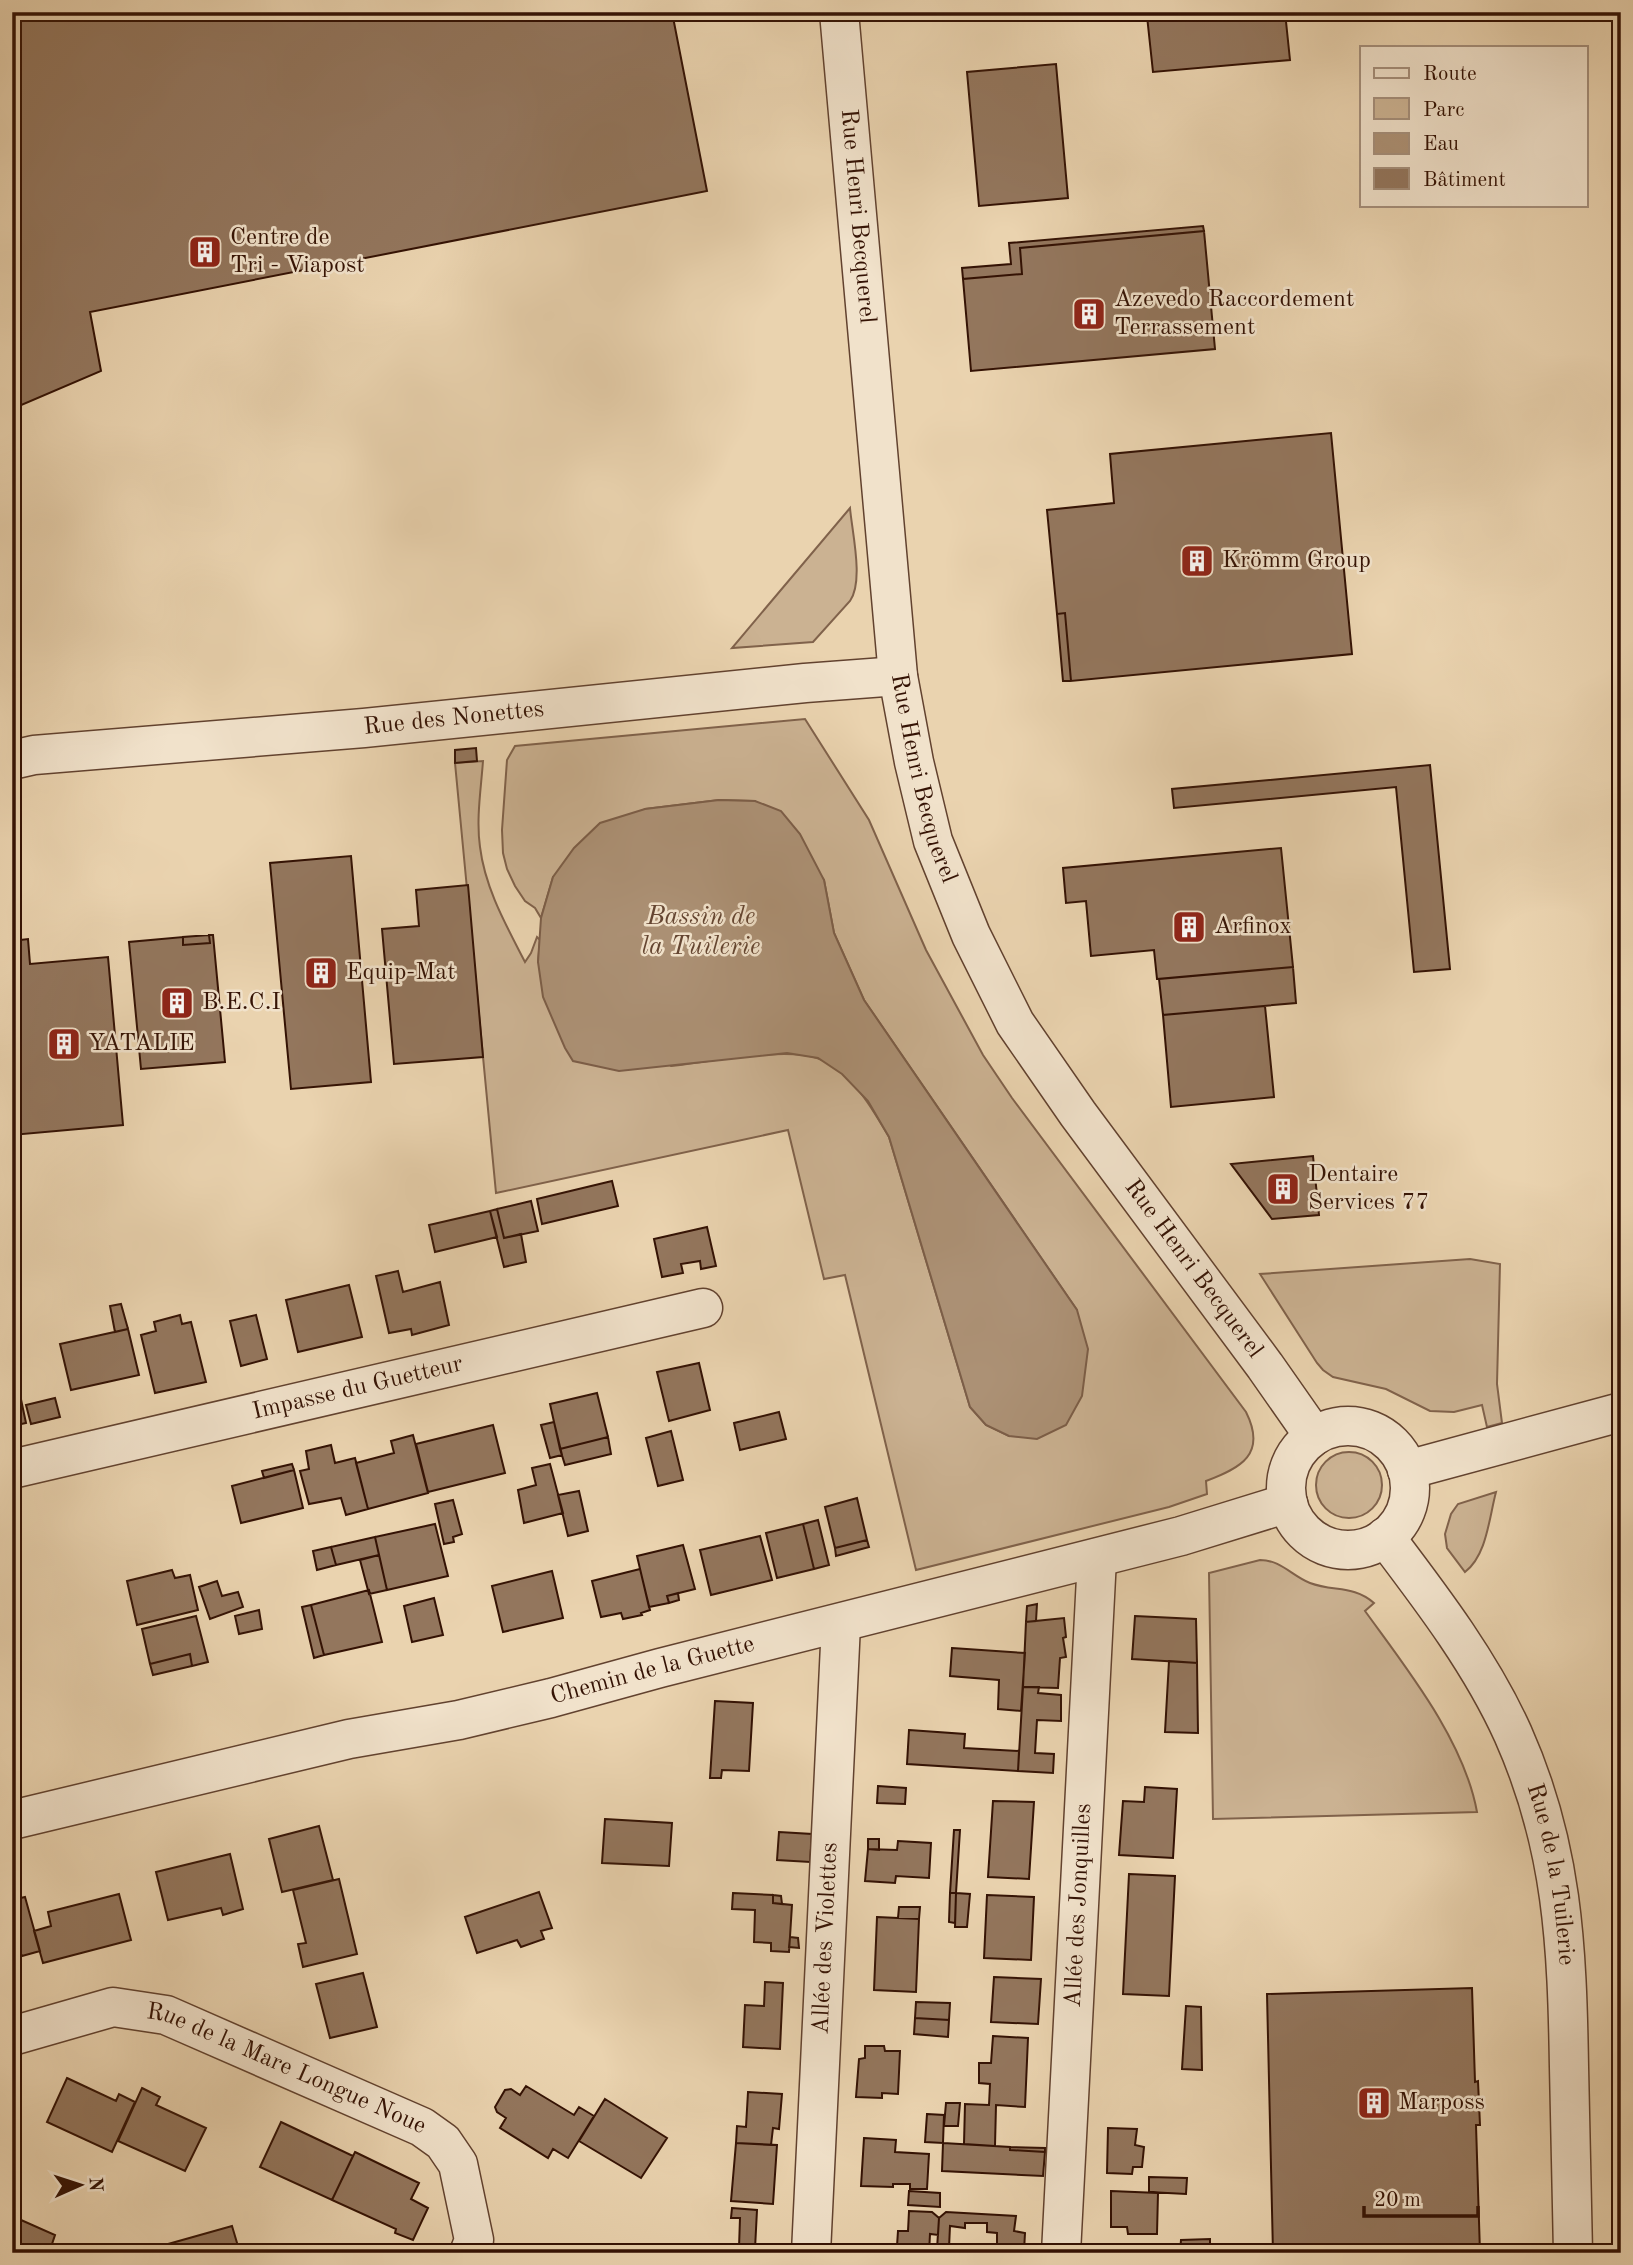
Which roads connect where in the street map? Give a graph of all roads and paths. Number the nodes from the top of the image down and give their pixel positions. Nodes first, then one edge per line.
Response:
1 (839, 12) edge
2 (898, 676) junction
3 (12, 760) edge
4 (703, 1308) dead end
5 (1621, 1412) edge
6 (1314, 1436) junction
7 (12, 1469) edge
8 (1407, 1470) junction
9 (1288, 1503) junction
10 (1385, 1538) junction
11 (1097, 1558) junction
12 (841, 1624) junction
13 (12, 1820) edge
14 (12, 2036) edge
15 (469, 2253) edge
16 (811, 2253) edge
17 (1061, 2253) edge
18 (1573, 2253) edge

1 - 2 street, Rue Henri Becquerel
2 - 3 street, Rue des Nonettes
2 - 6 street, Rue Henri Becquerel
4 - 7 street, Impasse du Guetteur
5 - 8 street
6 - 8 street
6 - 9 street
8 - 10 street
9 - 10 street
9 - 11 street, Chemin de la Guette
10 - 18 street, Rue de la Tuilerie
11 - 12 street, Chemin de la Guette
11 - 17 street, Allée des Jonquilles
12 - 13 street, Chemin de la Guette
12 - 16 street, Allée des Violettes
14 - 15 street, Rue de la Mare Longue Noue

